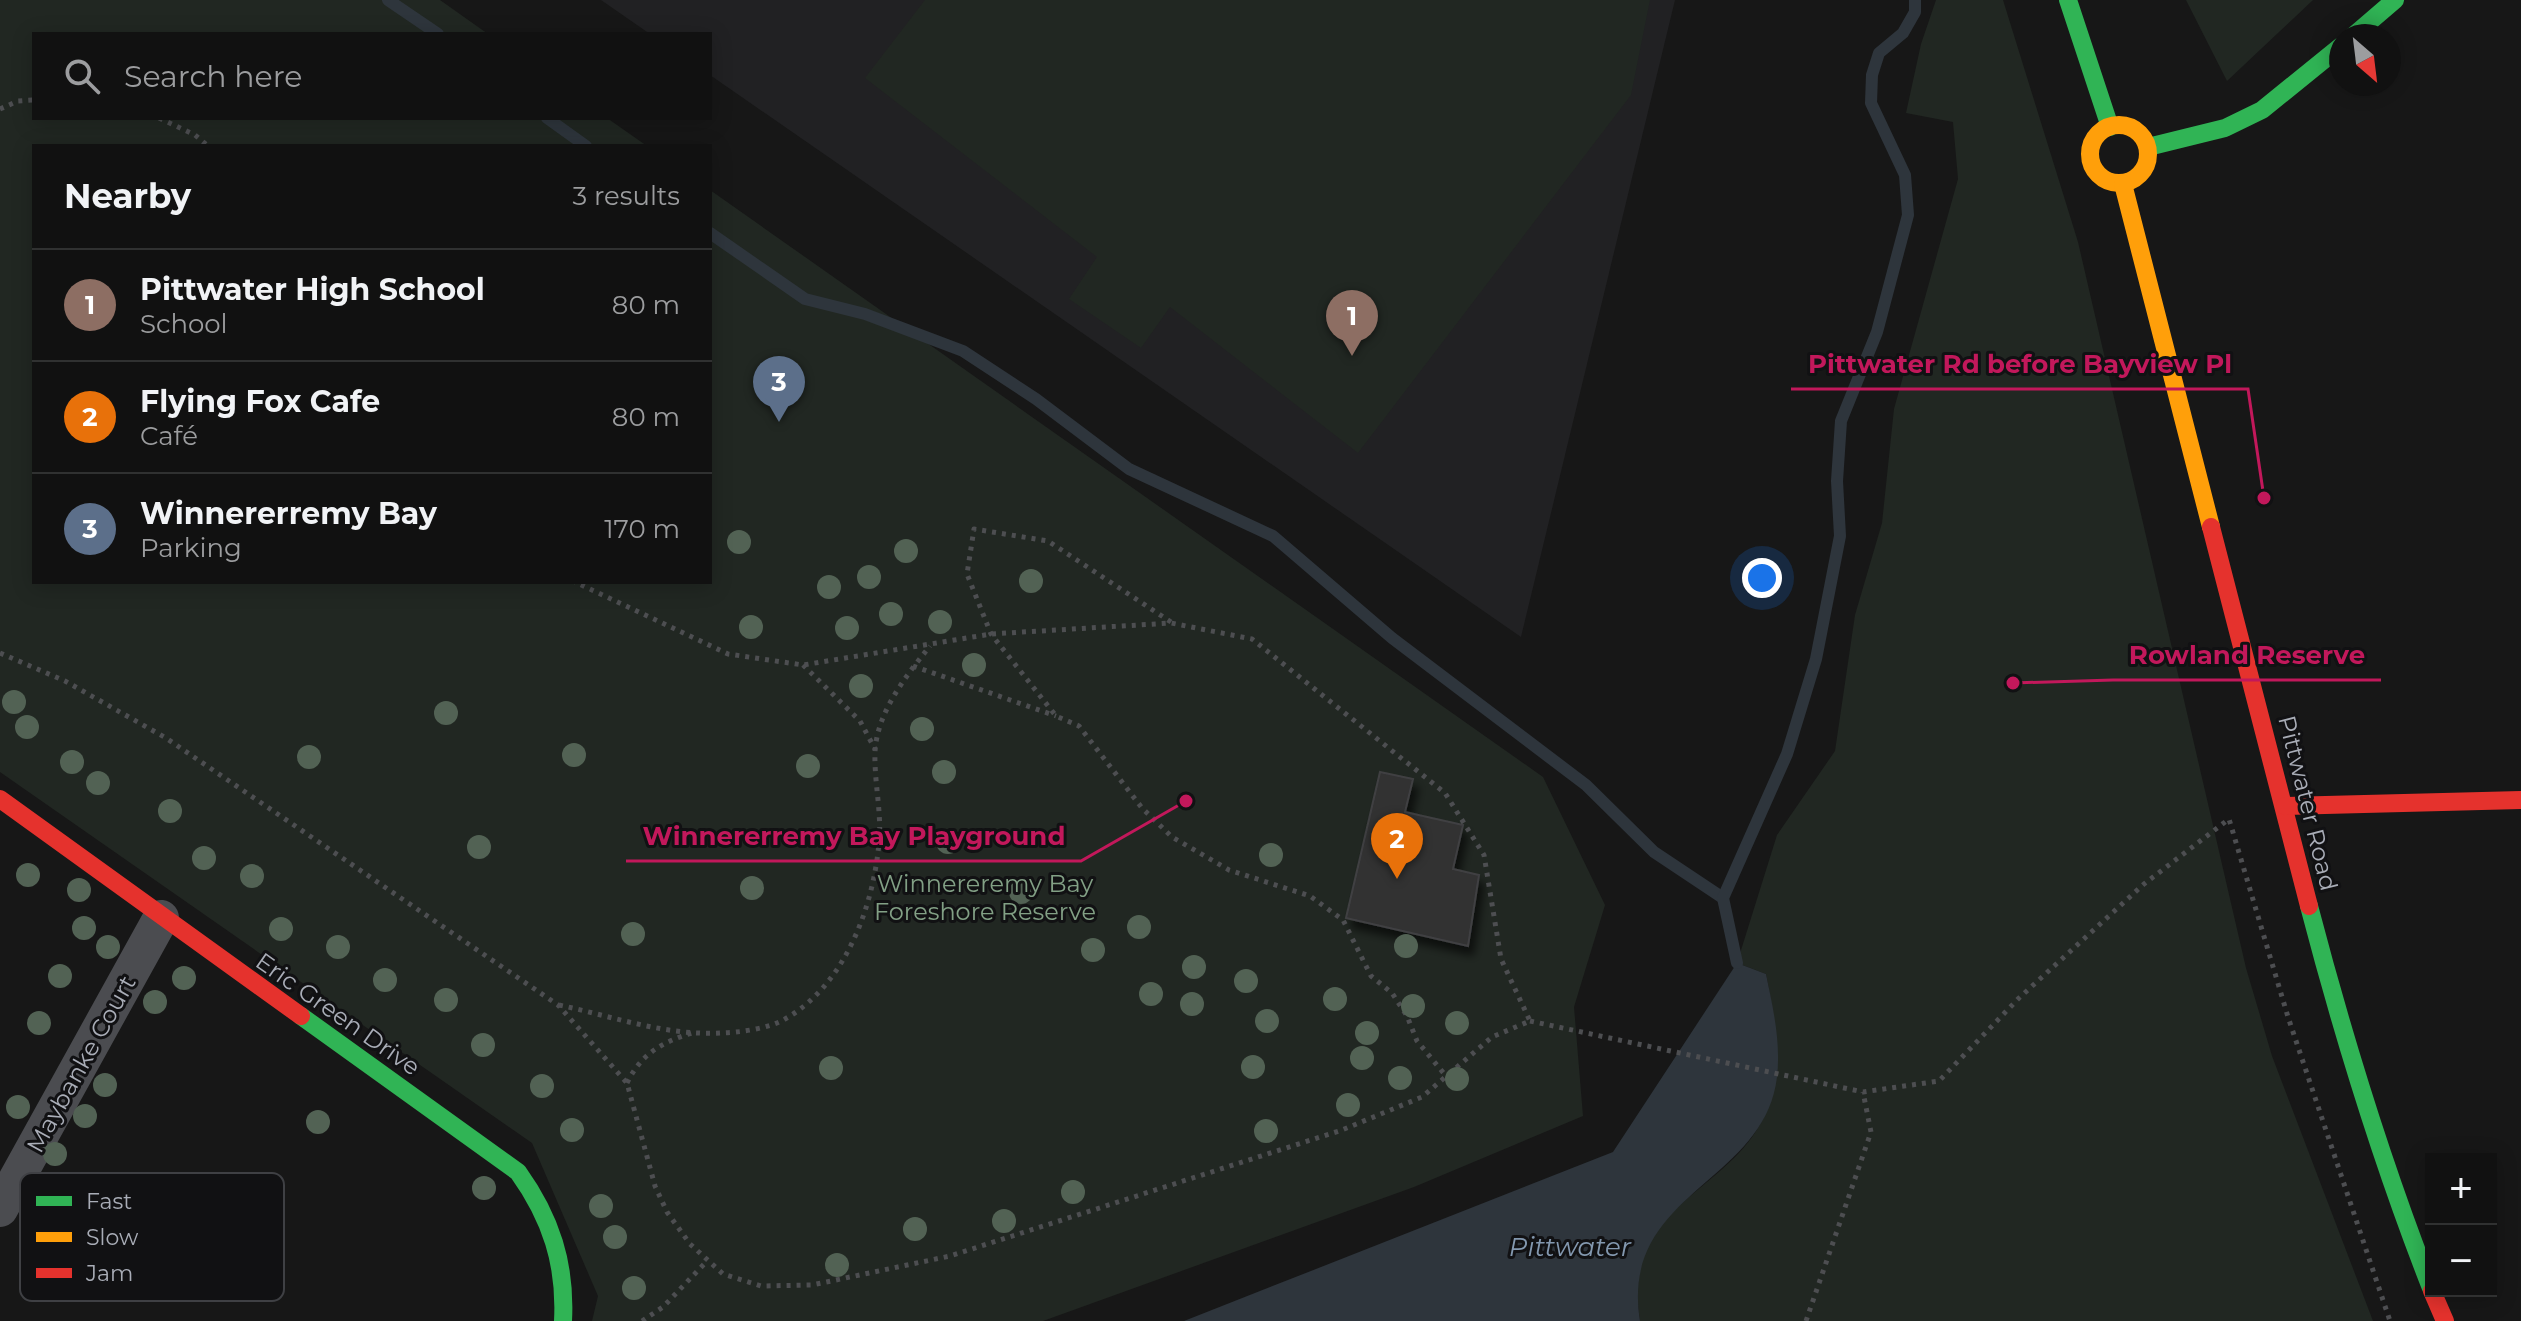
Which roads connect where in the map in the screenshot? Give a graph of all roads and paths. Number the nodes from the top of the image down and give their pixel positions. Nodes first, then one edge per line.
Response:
1 (2068, 0) edge
2 (2395, 0) edge
3 (2367, 24) edge
4 (2329, 56) edge
5 (32, 100) edge
6 (0, 109) edge
7 (163, 120) edge
8 (2110, 127) junction
9 (206, 144) edge
10 (2148, 147) junction
11 (2123, 184) junction
12 (579, 584) edge
13 (1171, 623) junction
14 (991, 634) junction
15 (930, 646) junction
16 (0, 653) edge
17 (803, 665) junction
18 (913, 666) junction
19 (1056, 716) junction
20 (875, 750) junction
21 (0, 799) edge
22 (2521, 800) edge
23 (2285, 806) junction
24 (2229, 819) dead end
25 (161, 918) junction
26 (558, 1005) junction
27 (1530, 1021) junction
28 (697, 1032) junction
29 (1446, 1076) junction
30 (627, 1083) junction
31 (1863, 1092) junction
32 (0, 1209) edge
33 (707, 1261) junction
34 (2425, 1272) edge
35 (2435, 1297) edge
36 (563, 1321) edge
37 (642, 1321) edge
38 (1806, 1321) edge
39 (2445, 1321) edge

1 - 8 main road
2 - 3 main road
4 - 10 main road
5 - 6 path
7 - 9 path
8 - 10 main road
8 - 11 main road
10 - 11 main road
11 - 23 main road, Pittwater Road
12 - 17 path
13 - 14 path
13 - 14 path
13 - 27 path
14 - 15 path
14 - 19 path
15 - 17 path
15 - 18 path
16 - 26 path
17 - 20 path
18 - 19 path
18 - 20 path
19 - 29 path
20 - 28 path
21 - 25 main road, Eric Green Drive
22 - 23 main road
23 - 34 main road, Pittwater Road
24 - 31 path
25 - 32 street, Maybanke Court
25 - 36 main road, Eric Green Drive
26 - 28 path
26 - 30 path
27 - 29 path
27 - 31 path
28 - 30 path
29 - 33 path
30 - 33 path
31 - 38 path
33 - 37 path
35 - 39 main road, Pittwater Road

